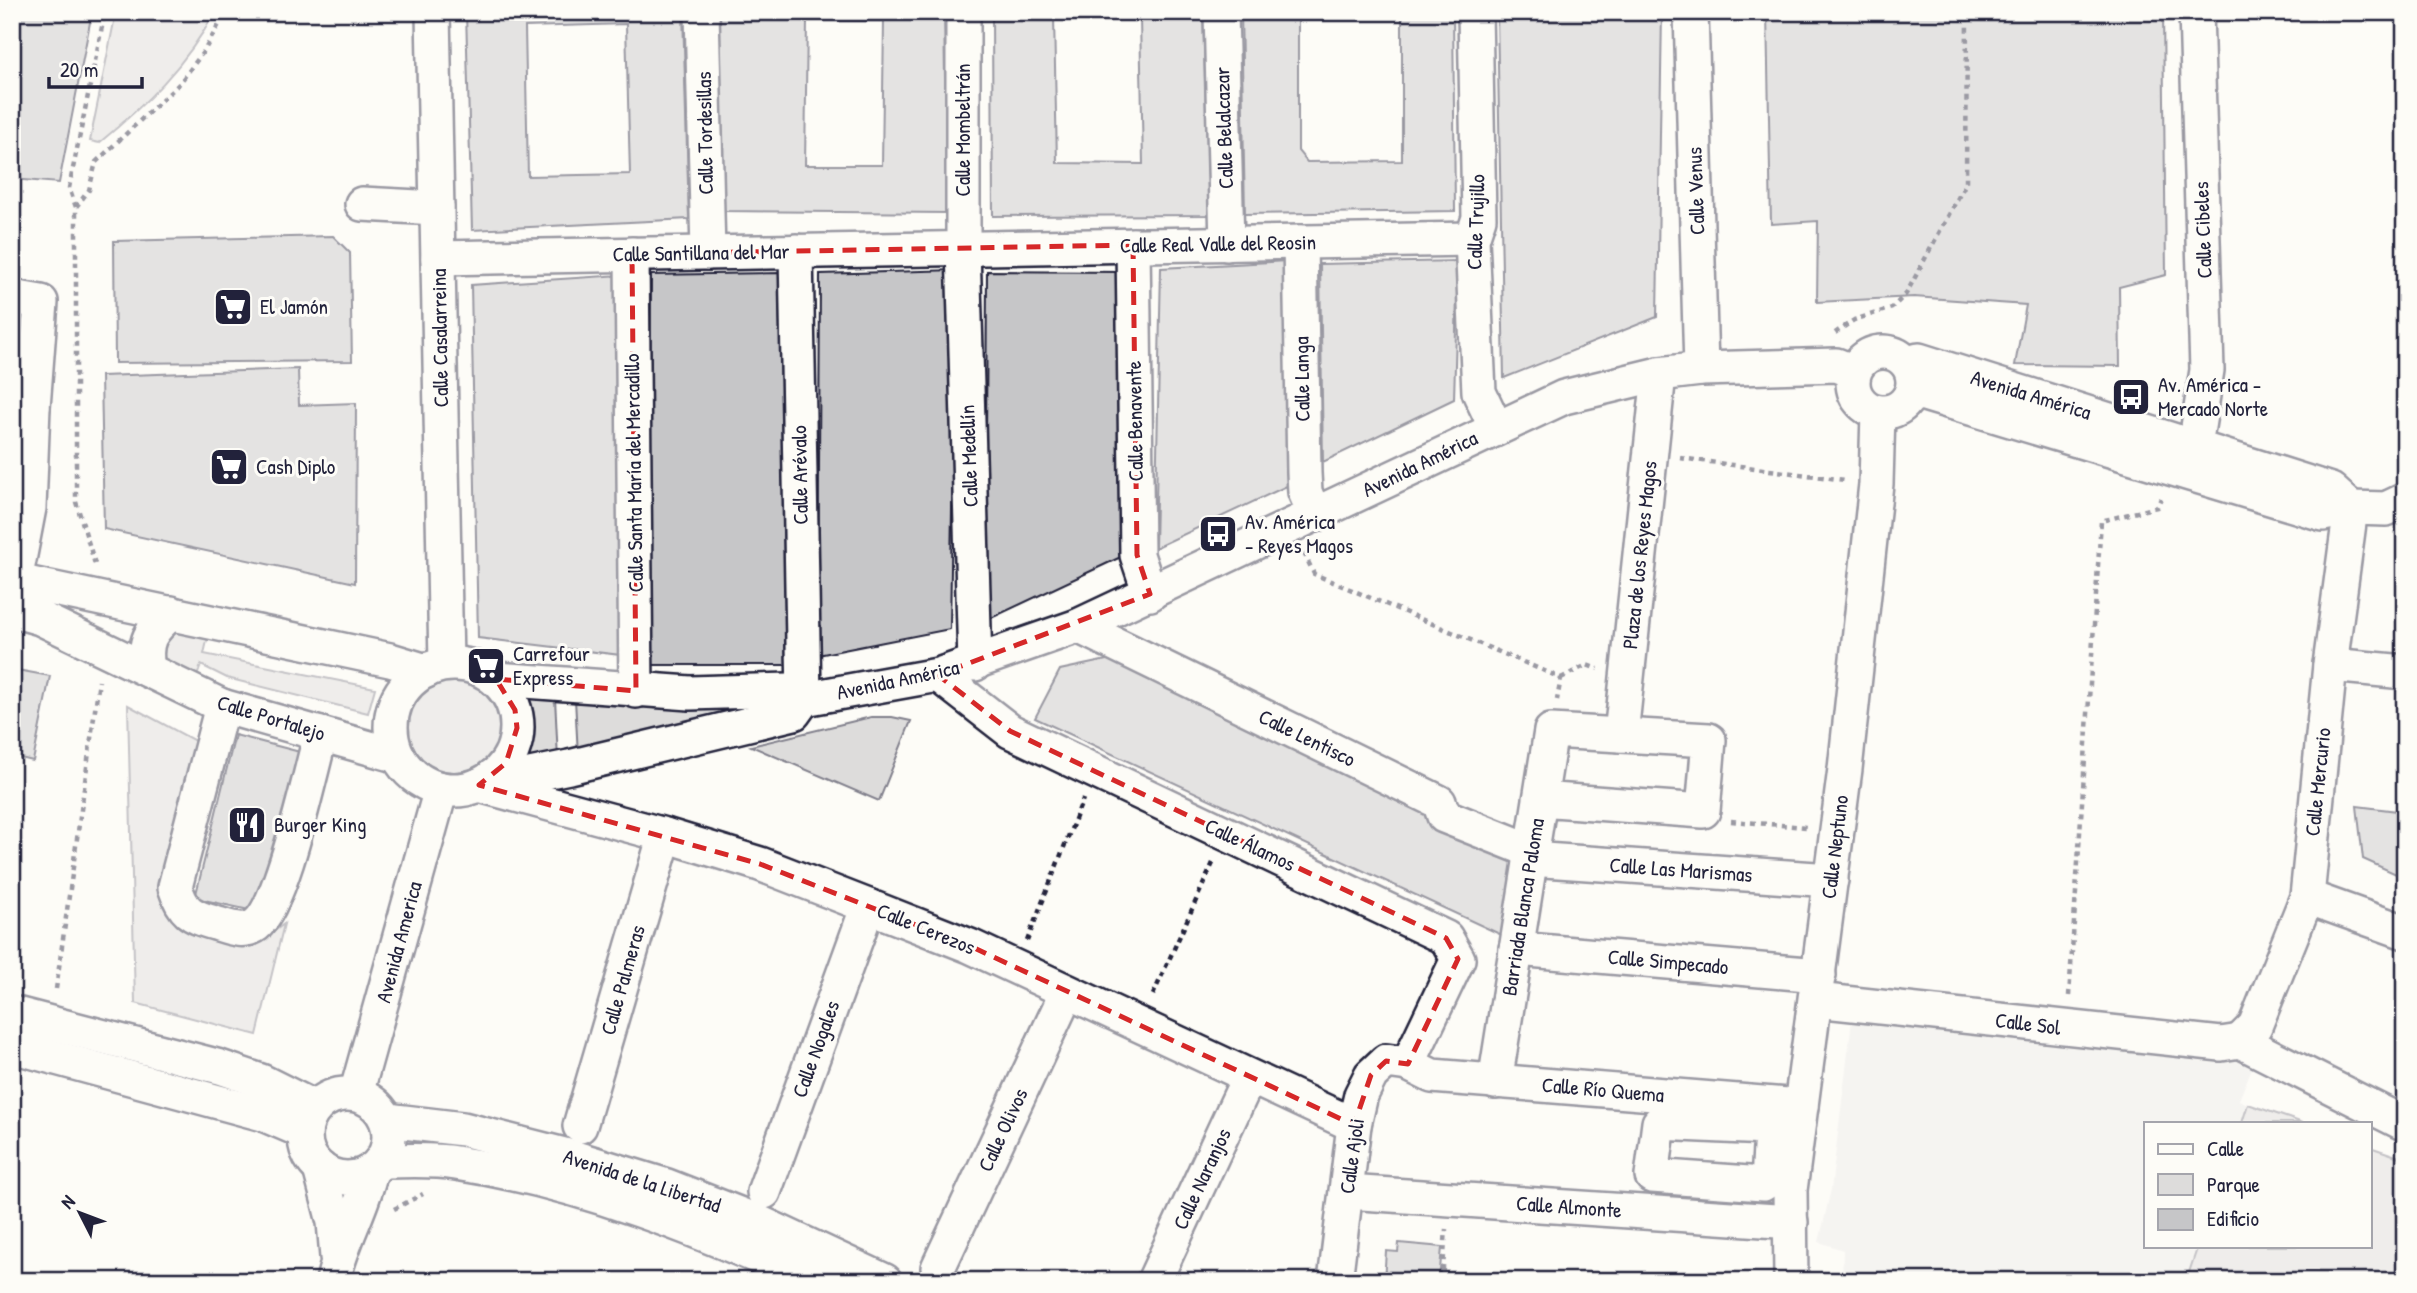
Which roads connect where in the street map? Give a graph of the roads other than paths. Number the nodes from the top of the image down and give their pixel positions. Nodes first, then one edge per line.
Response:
1 (433, 12) edge
2 (702, 12) edge
3 (963, 12) edge
4 (1220, 12) edge
5 (1475, 12) edge
6 (1691, 12) edge
7 (2196, 12) edge
8 (362, 204) dead end
9 (437, 208) junction
10 (1472, 239) junction
11 (1300, 242) junction
12 (1227, 244) junction
13 (1133, 245) junction
14 (963, 248) junction
15 (796, 251) junction
16 (708, 253) junction
17 (632, 254) junction
18 (438, 258) junction
19 (12, 296) edge
20 (1845, 368) junction
21 (1701, 369) junction
22 (1659, 374) junction
23 (1909, 378) junction
24 (23, 405) edge
25 (1878, 412) junction
26 (1496, 428) junction
27 (2191, 460) junction
28 (2405, 500) edge
29 (2351, 508) junction
30 (1303, 521) junction
31 (13, 591) edge
32 (1150, 594) junction
33 (171, 613) junction
34 (1078, 626) junction
35 (975, 663) junction
36 (2330, 665) junction
37 (436, 668) junction
38 (148, 670) junction
39 (2405, 672) edge
40 (938, 675) junction
41 (496, 679) junction
42 (636, 691) junction
43 (804, 699) junction
44 (222, 706) junction
45 (321, 734) junction
46 (1621, 735) junction
47 (398, 756) junction
48 (486, 781) junction
49 (441, 789) junction
50 (1540, 799) junction
51 (665, 835) junction
52 (1531, 855) junction
53 (1831, 880) junction
54 (2307, 897) junction
55 (868, 906) junction
56 (2405, 932) edge
57 (1516, 949) junction
58 (1817, 988) junction
59 (1067, 992) junction
60 (12, 1013) edge
61 (2240, 1041) junction
62 (12, 1046) edge
63 (1408, 1064) junction
64 (1249, 1077) junction
65 (1495, 1082) junction
66 (356, 1094) junction
67 (1801, 1105) junction
68 (310, 1120) junction
69 (387, 1120) junction
70 (2405, 1124) edge
71 (1354, 1125) junction
72 (580, 1126) dead end
73 (376, 1166) junction
74 (320, 1168) junction
75 (764, 1192) dead end
76 (1347, 1192) junction
77 (1791, 1222) junction
78 (938, 1268) dead end
79 (335, 1272) edge
80 (812, 1281) edge
81 (885, 1281) edge
82 (1154, 1281) edge
83 (1335, 1281) edge
84 (1791, 1281) edge

1 - 9 street, Calle Casalarreina
2 - 16 street, Calle Tordesillas
3 - 14 street, Calle Mombeltrán
4 - 12 street, Calle Belalcazar
5 - 10 street, Calle Trujillo
6 - 21 street, Calle Venus
7 - 27 street, Calle Cibeles
8 - 9 street
9 - 18 street, Calle Casalarreina
10 - 11 street, Calle Real Valle del Reosin
10 - 26 street, Calle Trujillo
11 - 12 street, Calle Real Valle del Reosin
11 - 30 street, Calle Langa
12 - 13 street, Calle Real Valle del Reosin
13 - 14 street, Calle Real Valle del Reosin
13 - 32 street, Calle Benavente
14 - 15 street, Calle Santillana del Mar
14 - 35 street, Calle Medellín
15 - 16 street, Calle Santillana del Mar
15 - 43 street, Calle Arévalo
16 - 17 street, Calle Santillana del Mar
17 - 18 street, Calle Santillana del Mar
17 - 42 street, Calle Santa María del Mercadillo
18 - 37 street, Calle Casalarreina
19 - 24 street
20 - 21 street, Avenida América
20 - 23 street
20 - 25 street
21 - 22 street, Avenida América
22 - 26 street, Avenida América
22 - 46 street, Plaza de los Reyes Magos
23 - 25 street
23 - 27 street, Avenida América
24 - 31 street
25 - 53 street, Calle Neptuno
26 - 30 street, Avenida América
27 - 29 street, Avenida América
28 - 29 street
29 - 36 street, Calle Mercurio
30 - 32 street, Avenida América
31 - 33 street
31 - 38 street, Calle Portalejo
32 - 34 street, Avenida América
33 - 37 street
33 - 38 street
34 - 35 street, Avenida América
34 - 52 street, Calle Lentisco
35 - 40 street, Avenida América
36 - 39 street
36 - 54 street, Calle Mercurio
37 - 41 street
37 - 47 street
38 - 44 street, Calle Portalejo
40 - 43 street, Avenida América
40 - 63 street, Calle Álamos
41 - 42 street, Avenida América
41 - 48 street
42 - 43 street, Avenida América
43 - 48 street, Avenida América
44 - 45 street, Calle Portalejo
44 - 45 street
45 - 47 street, Calle Portalejo
46 - 50 street, Barriada Blanca Paloma
46 - 50 street
47 - 49 street
48 - 49 street
48 - 51 street, Calle Cerezos
49 - 66 street, Avenida America
50 - 52 street, Barriada Blanca Paloma
51 - 55 street, Calle Cerezos
51 - 72 street, Calle Palmeras
52 - 53 street, Calle Las Marismas
52 - 57 street, Barriada Blanca Paloma
53 - 58 street, Calle Neptuno
54 - 56 street
54 - 61 street, Calle Mercurio
55 - 59 street, Calle Cerezos
55 - 75 street, Calle Nogales
57 - 58 street, Calle Simpecado
57 - 65 street, Barriada Blanca Paloma
58 - 61 street, Calle Sol
58 - 67 street, Calle Neptuno
59 - 64 street, Calle Cerezos
59 - 78 street, Calle Olivos
60 - 68 street
61 - 70 street
62 - 68 street
63 - 65 street, Calle Río Quema
63 - 71 street, Calle Ajoli
64 - 71 street, Calle Cerezos
64 - 82 street, Calle Naranjos
65 - 67 street, Calle Río Quema
66 - 68 street
66 - 69 street
67 - 77 street, Calle Neptuno
68 - 74 street
69 - 73 street
69 - 81 street, Avenida de la Libertad
71 - 76 street, Calle Ajoli
73 - 74 street
73 - 79 street
73 - 80 street, Avenida de la Libertad
74 - 79 street
76 - 77 street, Calle Almonte
76 - 83 street, Calle Ajoli
77 - 84 street, Calle Neptuno

